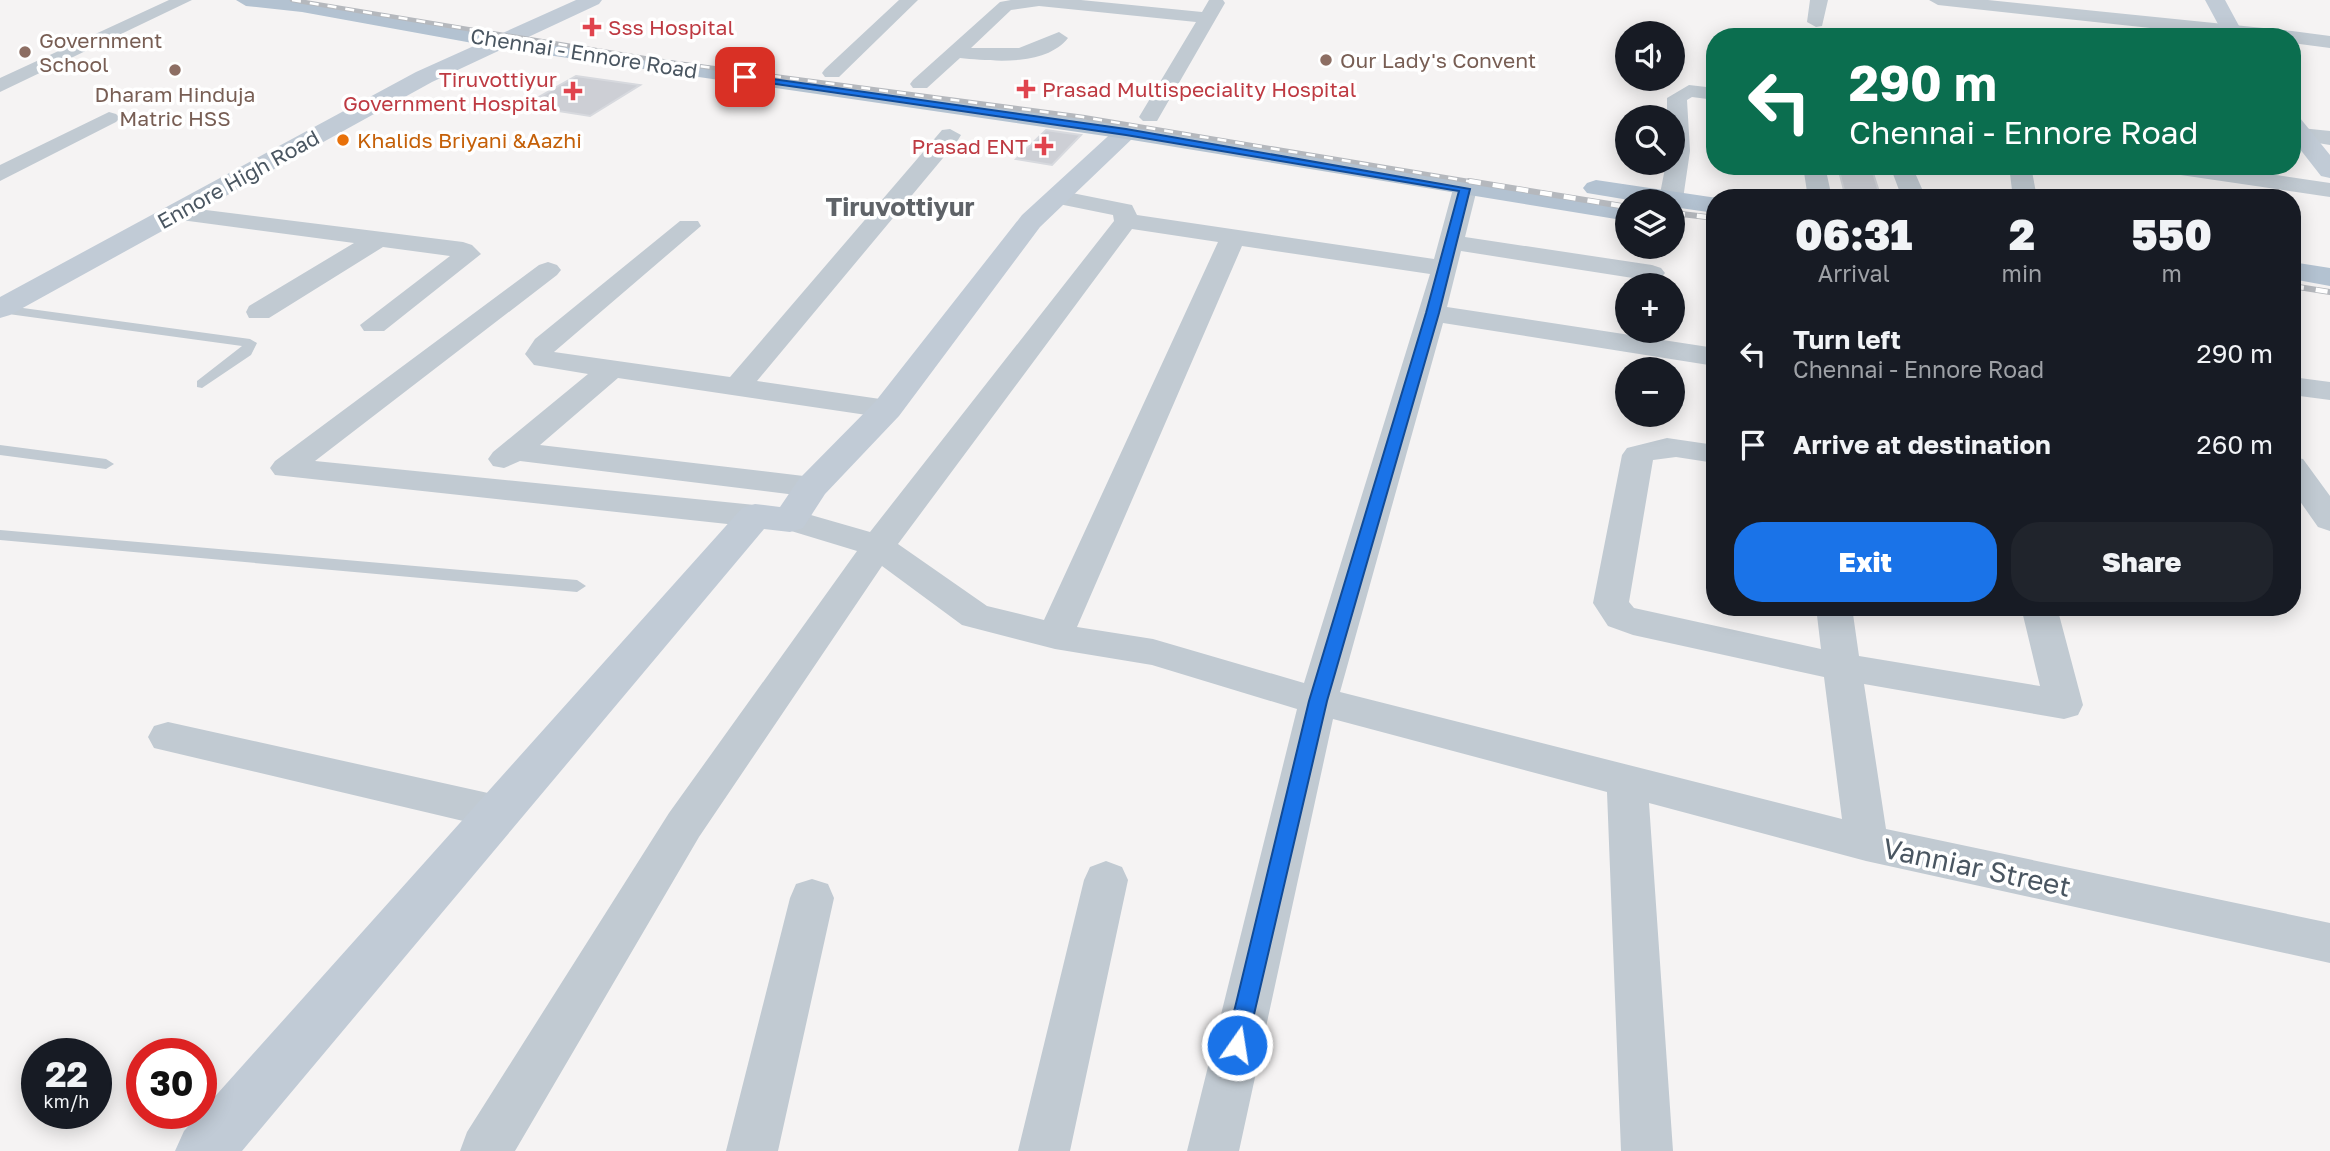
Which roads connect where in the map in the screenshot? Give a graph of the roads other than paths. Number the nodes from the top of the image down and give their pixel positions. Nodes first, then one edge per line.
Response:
1 (184, 0) edge
2 (246, 0) edge
3 (355, 0) edge
4 (592, 0) edge
5 (909, 0) edge
6 (1218, 0) edge
7 (1819, 0) edge
8 (1938, 0) edge
9 (2215, 0) edge
10 (2010, 8) junction
11 (1205, 18) junction
12 (1816, 22) dead end
13 (2021, 27) dead end
14 (2188, 28) edge
15 (2229, 28) edge
16 (527, 31) junction
17 (1059, 38) dead end
18 (2301, 38) edge
19 (500, 42) junction
20 (2330, 42) edge
21 (955, 52) junction
22 (832, 72) junction
23 (920, 84) junction
24 (0, 86) edge
25 (1706, 93) edge
26 (109, 118) dead end
27 (1138, 124) junction
28 (2301, 129) edge
29 (2301, 133) edge
30 (950, 135) dead end
31 (2330, 138) edge
32 (2330, 171) edge
33 (0, 174) edge
34 (2229, 175) edge
35 (1465, 189) junction
36 (2330, 190) edge
37 (1057, 197) junction
38 (1615, 211) edge
39 (1693, 212) edge
40 (174, 214) junction
41 (1126, 221) junction
42 (689, 226) dead end
43 (1233, 237) junction
44 (379, 240) junction
45 (1446, 255) junction
46 (548, 270) dead end
47 (2301, 272) edge
48 (1652, 273) dead end
49 (2330, 277) edge
50 (2301, 294) edge
51 (2330, 299) edge
52 (0, 309) edge
53 (259, 312) dead end
54 (1432, 313) junction
55 (374, 325) dead end
56 (1706, 356) edge
57 (610, 370) junction
58 (202, 384) dead end
59 (2301, 387) edge
60 (736, 388) junction
61 (2330, 391) edge
62 (887, 409) junction
63 (0, 450) edge
64 (514, 451) junction
65 (1706, 452) edge
66 (106, 464) dead end
67 (2301, 479) edge
68 (472, 486) junction
69 (812, 487) junction
70 (773, 518) junction
71 (2330, 520) edge
72 (0, 535) edge
73 (878, 546) junction
74 (577, 586) dead end
75 (1835, 616) edge
76 (2041, 616) edge
77 (1055, 636) junction
78 (1842, 667) junction
79 (1318, 701) junction
80 (168, 737) dead end
81 (1627, 780) junction
82 (497, 813) junction
83 (1866, 843) junction
84 (1106, 880) dead end
85 (812, 898) dead end
86 (2330, 943) edge
87 (204, 1151) edge
88 (486, 1151) edge
89 (752, 1151) edge
90 (1044, 1151) edge
91 (1213, 1151) edge
92 (1647, 1151) edge

1 - 24 street
2 - 19 main road, Chennai - Ennore Road
3 - 16 main road, Chennai - Ennore Road
4 - 16 street, Ennore High Road
5 - 22 street
6 - 11 street
7 - 12 street
8 - 10 street
9 - 15 street
10 - 13 street
10 - 14 street
11 - 21 street
11 - 27 street
16 - 19 street, Ennore High Road
16 - 22 main road, Chennai - Ennore Road
17 - 21 street
18 - 20 street
19 - 27 main road, Chennai - Ennore Road
19 - 40 street, Ennore High Road
21 - 23 street
22 - 23 main road, Chennai - Ennore Road
23 - 27 main road, Chennai - Ennore Road
25 - 39 street
26 - 33 street
27 - 35 main road, Chennai - Ennore Road
27 - 37 street
27 - 39 main road, Chennai - Ennore Road
28 - 31 street
29 - 32 street
30 - 60 street
34 - 36 street
35 - 38 main road, Chennai - Ennore Road
35 - 45 street
37 - 41 street
37 - 62 street
40 - 44 street
40 - 52 street, Ennore High Road
41 - 43 street
41 - 73 street
42 - 57 street
43 - 45 street
43 - 77 street
44 - 53 street
44 - 55 street
45 - 48 street
45 - 54 street
46 - 68 street, Vanniar Street
47 - 49 main road
50 - 51 main road
52 - 58 lane
54 - 56 street
54 - 79 street
57 - 60 street
57 - 64 street
59 - 61 street
60 - 62 street
62 - 69 street
63 - 66 lane
64 - 68 street
64 - 69 street
65 - 78 street
67 - 71 street
68 - 70 street, Vanniar Street
69 - 70 street
70 - 73 street, Vanniar Street
70 - 82 street
72 - 74 lane
73 - 77 street, Vanniar Street
73 - 88 street
75 - 78 street
76 - 78 street
77 - 79 street, Vanniar Street
78 - 83 street
79 - 81 street, Vanniar Street
79 - 91 street
80 - 82 street
81 - 83 street, Vanniar Street
81 - 92 street
82 - 87 street
83 - 86 street, Vanniar Street
84 - 90 street
85 - 89 street

